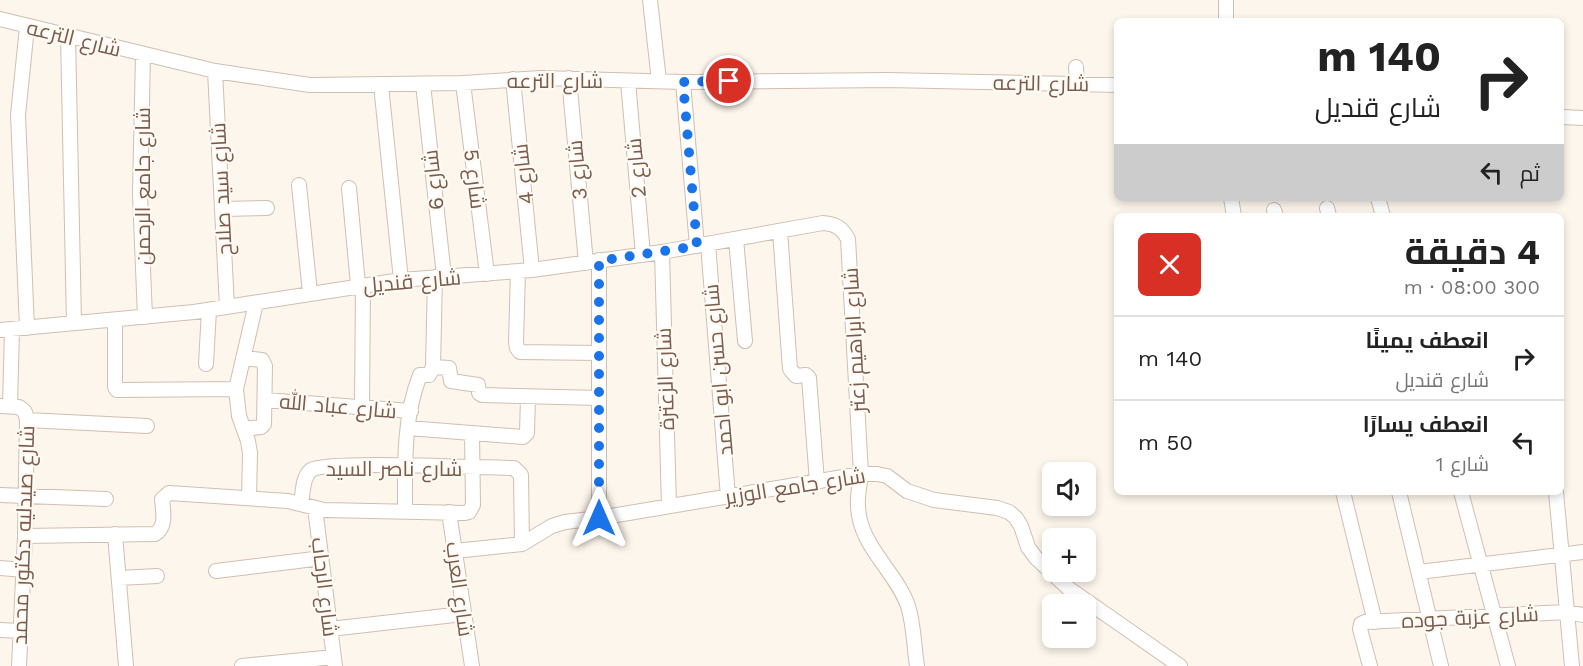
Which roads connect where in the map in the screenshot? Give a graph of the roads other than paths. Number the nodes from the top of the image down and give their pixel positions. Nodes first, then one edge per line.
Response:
1 (650, 0) edge
2 (1226, 0) edge
3 (1226, 18) edge
4 (0, 19) edge
5 (27, 27) junction
6 (68, 36) junction
7 (142, 55) junction
8 (1076, 67) dead end
9 (215, 71) junction
10 (568, 78) junction
11 (513, 79) junction
12 (628, 81) junction
13 (659, 81) junction
14 (683, 82) junction
15 (463, 83) junction
16 (423, 84) junction
17 (1077, 84) junction
18 (381, 85) junction
19 (1114, 85) edge
20 (1564, 117) edge
21 (1583, 118) edge
22 (299, 185) dead end
23 (349, 188) dead end
24 (267, 208) dead end
25 (222, 209) junction
26 (823, 223) joint
27 (780, 231) junction
28 (736, 239) junction
29 (702, 245) junction
30 (662, 252) junction
31 (643, 255) junction
32 (592, 262) junction
33 (525, 271) junction
34 (487, 274) junction
35 (439, 277) junction
36 (401, 280) junction
37 (361, 285) junction
38 (310, 293) junction
39 (256, 303) junction
40 (227, 307) junction
41 (210, 310) junction
42 (145, 317) junction
43 (115, 320) junction
44 (74, 323) junction
45 (27, 328) junction
46 (6, 330) edge
47 (745, 341) dead end
48 (599, 352) junction
49 (243, 358) junction
50 (206, 364) dead end
51 (433, 367) junction
52 (236, 389) junction
53 (528, 397) junction
54 (599, 398) junction
55 (265, 400) junction
56 (10, 406) edge
57 (362, 408) junction
58 (411, 411) junction
59 (27, 420) junction
60 (147, 426) dead end
61 (408, 428) junction
62 (243, 429) junction
63 (472, 433) junction
64 (405, 466) junction
65 (473, 467) junction
66 (861, 474) junction
67 (817, 482) junction
68 (0, 495) edge
69 (1344, 495) edge
70 (1400, 495) edge
71 (1462, 495) edge
72 (1556, 495) edge
73 (728, 496) junction
74 (26, 497) junction
75 (249, 498) junction
76 (106, 499) dead end
77 (301, 504) junction
78 (669, 506) junction
79 (315, 508) junction
80 (405, 511) junction
81 (449, 512) junction
82 (599, 518) junction
83 (115, 534) junction
84 (25, 536) junction
85 (522, 544) junction
86 (455, 551) junction
87 (1583, 552) edge
88 (1562, 555) junction
89 (322, 558) junction
90 (1480, 565) junction
91 (0, 568) edge
92 (24, 570) junction
93 (216, 571) dead end
94 (1419, 572) junction
95 (157, 576) dead end
96 (119, 578) junction
97 (1567, 612) junction
98 (463, 614) junction
99 (1583, 615) edge
100 (1493, 616) junction
101 (1431, 619) junction
102 (1375, 622) junction
103 (330, 629) junction
104 (0, 630) edge
105 (21, 631) junction
106 (334, 662) edge
107 (19, 666) edge
108 (126, 666) edge
109 (242, 666) edge
110 (472, 666) edge
111 (917, 666) edge
112 (1179, 666) edge
113 (1371, 666) edge
114 (1441, 666) edge
115 (1508, 666) edge
116 (1572, 666) edge

1 - 13 street
2 - 3 street
4 - 5 street, شارع الترعه
5 - 6 street, شارع الترعه
5 - 45 street
6 - 7 street, شارع الترعه
6 - 44 street
7 - 9 street, شارع الترعه
7 - 42 street, شارع جامع الرحمن
8 - 17 street
9 - 18 street, شارع الترعه
9 - 25 street, شارع سيد صلاح
10 - 11 street, شارع الترعه
10 - 12 street, شارع الترعه
10 - 32 street, شارع 3
11 - 15 street, شارع الترعه
11 - 33 street, شارع 4
12 - 13 street, شارع الترعه
12 - 31 street, شارع 2
13 - 14 street, شارع الترعه
14 - 17 street, شارع الترعه
14 - 29 street, شارع حسن ابو احمد
15 - 16 street, شارع الترعه
15 - 34 street, شارع 5
16 - 18 street, شارع الترعه
16 - 35 street, شارع 6
17 - 19 street, شارع الترعه
18 - 36 street
20 - 21 street
22 - 38 street
23 - 37 street
24 - 25 street
25 - 40 street, شارع سيد صلاح
26 - 27 street, شارع قنديل
26 - 66 street, شارع ابراهيم زعتر
27 - 28 street, شارع قنديل
27 - 67 street
28 - 29 street, شارع قنديل
28 - 47 street
29 - 30 street, شارع قنديل
29 - 73 street, شارع حسن ابو احمد
30 - 31 street, شارع قنديل
30 - 78 street, شارع الزعترة
31 - 32 street, شارع قنديل
32 - 33 street, شارع قنديل
32 - 48 street, شارع 3
33 - 34 street, شارع قنديل
33 - 48 street, شارع 4
34 - 35 street, شارع قنديل
35 - 36 street, شارع قنديل
35 - 51 street, شارع 6
36 - 37 street, شارع قنديل
37 - 38 street, شارع قنديل
37 - 57 street
38 - 39 street, شارع قنديل
39 - 40 street, شارع قنديل
39 - 49 street
40 - 41 street, شارع قنديل
41 - 42 street, شارع قنديل
41 - 50 street
42 - 43 street, شارع قنديل
43 - 44 street, شارع قنديل
43 - 52 street
44 - 45 street, شارع قنديل
45 - 46 street, شارع قنديل
46 - 56 street
48 - 54 street, شارع 3
49 - 52 street
49 - 55 street
51 - 53 street
51 - 58 street
52 - 62 street
53 - 54 street
53 - 63 street
54 - 82 street, شارع 3
55 - 57 street, شارع عباد الله
55 - 62 street
56 - 59 street, شارع صيدليه دكتور محمد
57 - 58 street, شارع عباد الله
58 - 61 street
59 - 60 street
59 - 74 street, شارع صيدليه دكتور محمد
61 - 63 street
61 - 64 street
62 - 75 street
63 - 65 street
64 - 65 street, شارع ناصر السيد
64 - 77 street, شارع ناصر السيد
64 - 80 street
65 - 81 street
65 - 85 street, شارع ناصر السيد
66 - 67 street, شارع جامع الوزير
66 - 111 street, شارع ابراهيم زعتر
66 - 112 street, شارع جامع الوزير
67 - 73 street, شارع جامع الوزير
68 - 74 street
69 - 102 street
70 - 94 street
71 - 90 street
72 - 88 street
73 - 78 street, شارع جامع الوزير
74 - 76 street
74 - 84 street, شارع صيدليه دكتور محمد
75 - 77 street
75 - 83 street
77 - 79 street
78 - 82 street, شارع جامع الوزير
79 - 80 street
79 - 89 street, شارع الرحاب
80 - 81 street
81 - 86 street, شارع العرب
82 - 85 street, شارع جامع الوزير
83 - 84 street
83 - 96 street
84 - 92 street, شارع صيدليه دكتور محمد
85 - 86 street, شارع جامع الوزير
86 - 98 street, شارع العرب
87 - 88 street
88 - 90 street
88 - 97 street
89 - 93 street
89 - 103 street, شارع الرحاب
90 - 94 street
90 - 100 street
91 - 92 street
92 - 105 street, شارع صيدليه دكتور محمد
94 - 101 street
95 - 96 street
96 - 108 street
97 - 99 street, شارع عزبة جوده
97 - 100 street, شارع عزبة جوده
97 - 116 street
98 - 103 street
98 - 110 street, شارع العرب
100 - 101 street, شارع عزبة جوده
100 - 115 street
101 - 102 street, شارع عزبة جوده
101 - 114 street
102 - 113 street, شارع عزبة جوده
103 - 106 street, شارع الرحاب
104 - 105 street
105 - 107 street, شارع صيدليه دكتور محمد
106 - 109 street

